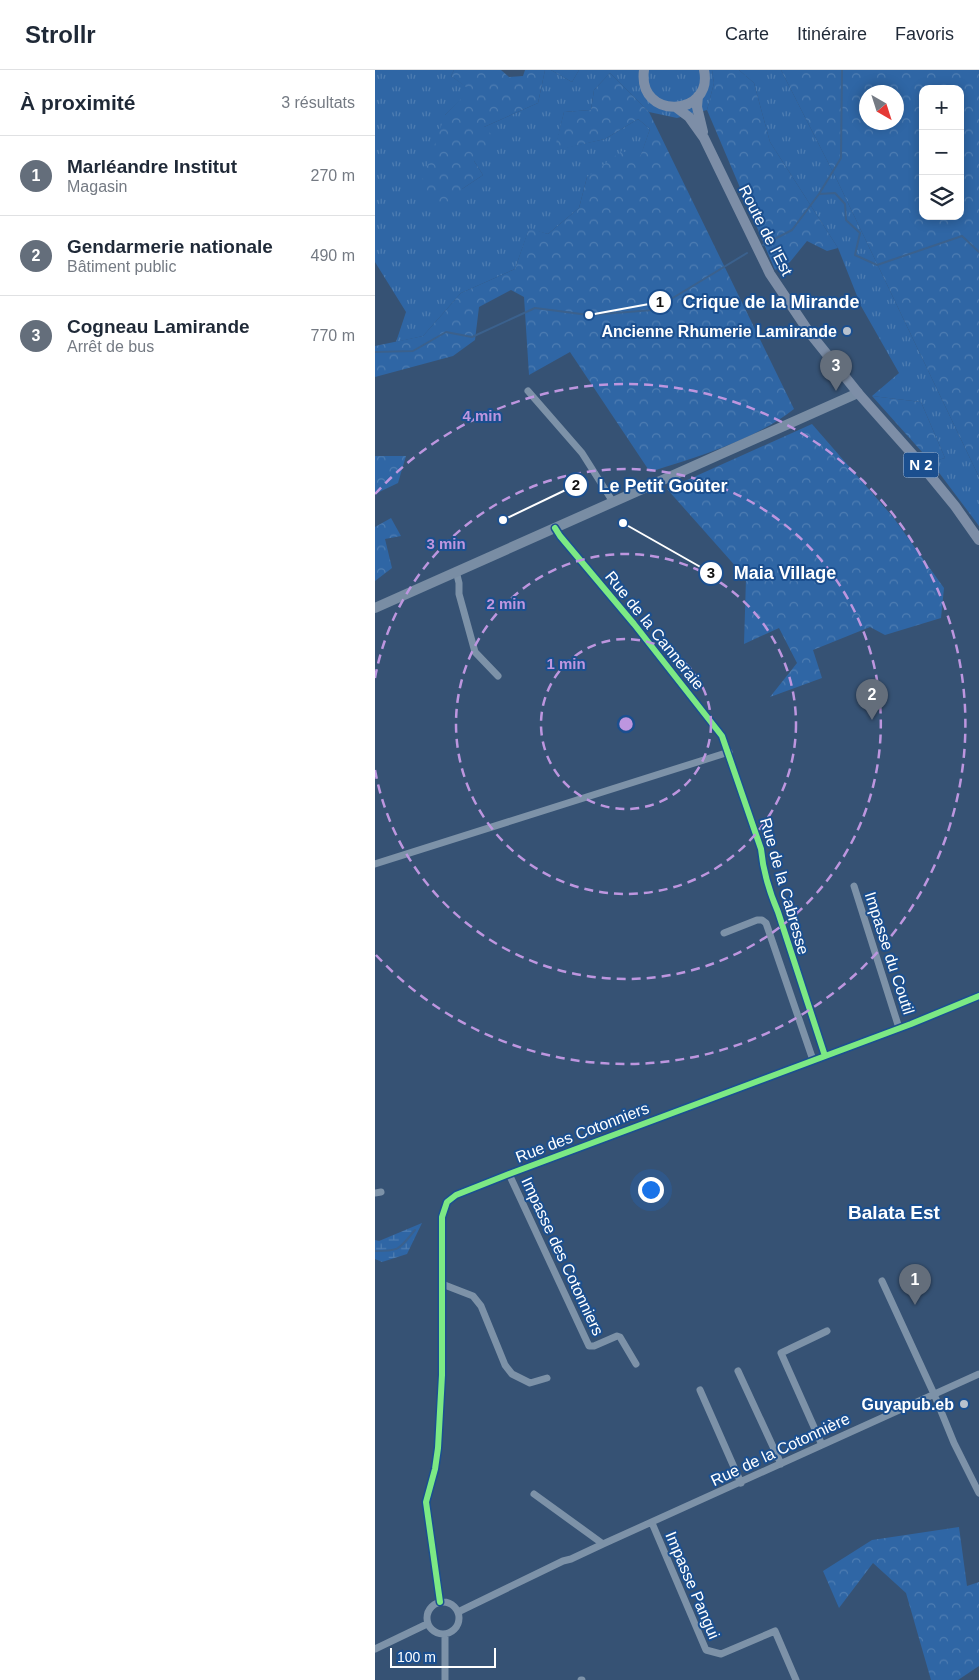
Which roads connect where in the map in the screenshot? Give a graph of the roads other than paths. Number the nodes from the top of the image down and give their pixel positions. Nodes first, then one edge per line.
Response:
1 (644, 70) edge
2 (704, 70) edge
3 (698, 96) junction
4 (677, 108) junction
5 (704, 138) junction
6 (528, 391) dead end
7 (858, 393) junction
8 (613, 502) junction
9 (555, 528) junction
10 (979, 540) edge
11 (456, 571) junction
12 (375, 608) edge
13 (498, 676) dead end
14 (729, 752) junction
15 (375, 864) edge
16 (854, 886) dead end
17 (724, 932) dead end
18 (979, 996) edge
19 (899, 1028) junction
20 (825, 1056) junction
21 (813, 1060) junction
22 (509, 1174) junction
23 (882, 1281) dead end
24 (442, 1284) junction
25 (827, 1331) dead end
26 (636, 1364) dead end
27 (738, 1371) dead end
28 (979, 1374) edge
29 (547, 1378) dead end
30 (700, 1390) dead end
31 (934, 1394) junction
32 (822, 1445) junction
33 (781, 1464) junction
34 (741, 1483) junction
35 (979, 1493) edge
36 (534, 1494) dead end
37 (649, 1524) junction
38 (603, 1544) junction
39 (440, 1602) junction
40 (458, 1612) junction
41 (427, 1624) junction
42 (445, 1635) junction
43 (375, 1649) edge
44 (445, 1680) edge
45 (796, 1680) edge

1 - 4 main road, N 2
2 - 3 main road, N 2
3 - 4 main road
3 - 5 main road, Route de l'Est / N 2
4 - 5 main road, Route de l'Est / N 2
5 - 7 main road, Route de l'Est / N 2
6 - 8 street
7 - 8 street
7 - 10 main road, Route de l'Est / N 2
8 - 9 street
9 - 11 street
9 - 14 street, Rue de la Canneraie
11 - 12 street
11 - 13 street
14 - 15 street
14 - 20 street, Rue de la Cabresse
16 - 19 street, Impasse du Coutil
17 - 21 street
18 - 19 street, Rue des Cotonniers
19 - 20 street, Rue des Cotonniers
20 - 21 street, Rue des Cotonniers
21 - 22 street, Rue des Cotonniers
22 - 24 street, Rue des Cotonniers
22 - 26 street, Impasse des Cotonniers
23 - 31 street
24 - 29 street
24 - 39 street, Rue des Cotonniers
25 - 32 street
27 - 33 street
28 - 31 street, Rue de la Cotonnière
30 - 34 street
31 - 32 street, Rue de la Cotonnière
31 - 35 street
32 - 33 street, Rue de la Cotonnière
33 - 34 street, Rue de la Cotonnière
34 - 37 street, Rue de la Cotonnière
36 - 38 street
37 - 38 street, Rue de la Cotonnière
37 - 45 street, Impasse Pangui
38 - 40 street, Rue de la Cotonnière
39 - 40 street
39 - 41 street
40 - 42 street
41 - 42 street
41 - 43 street
42 - 44 street

